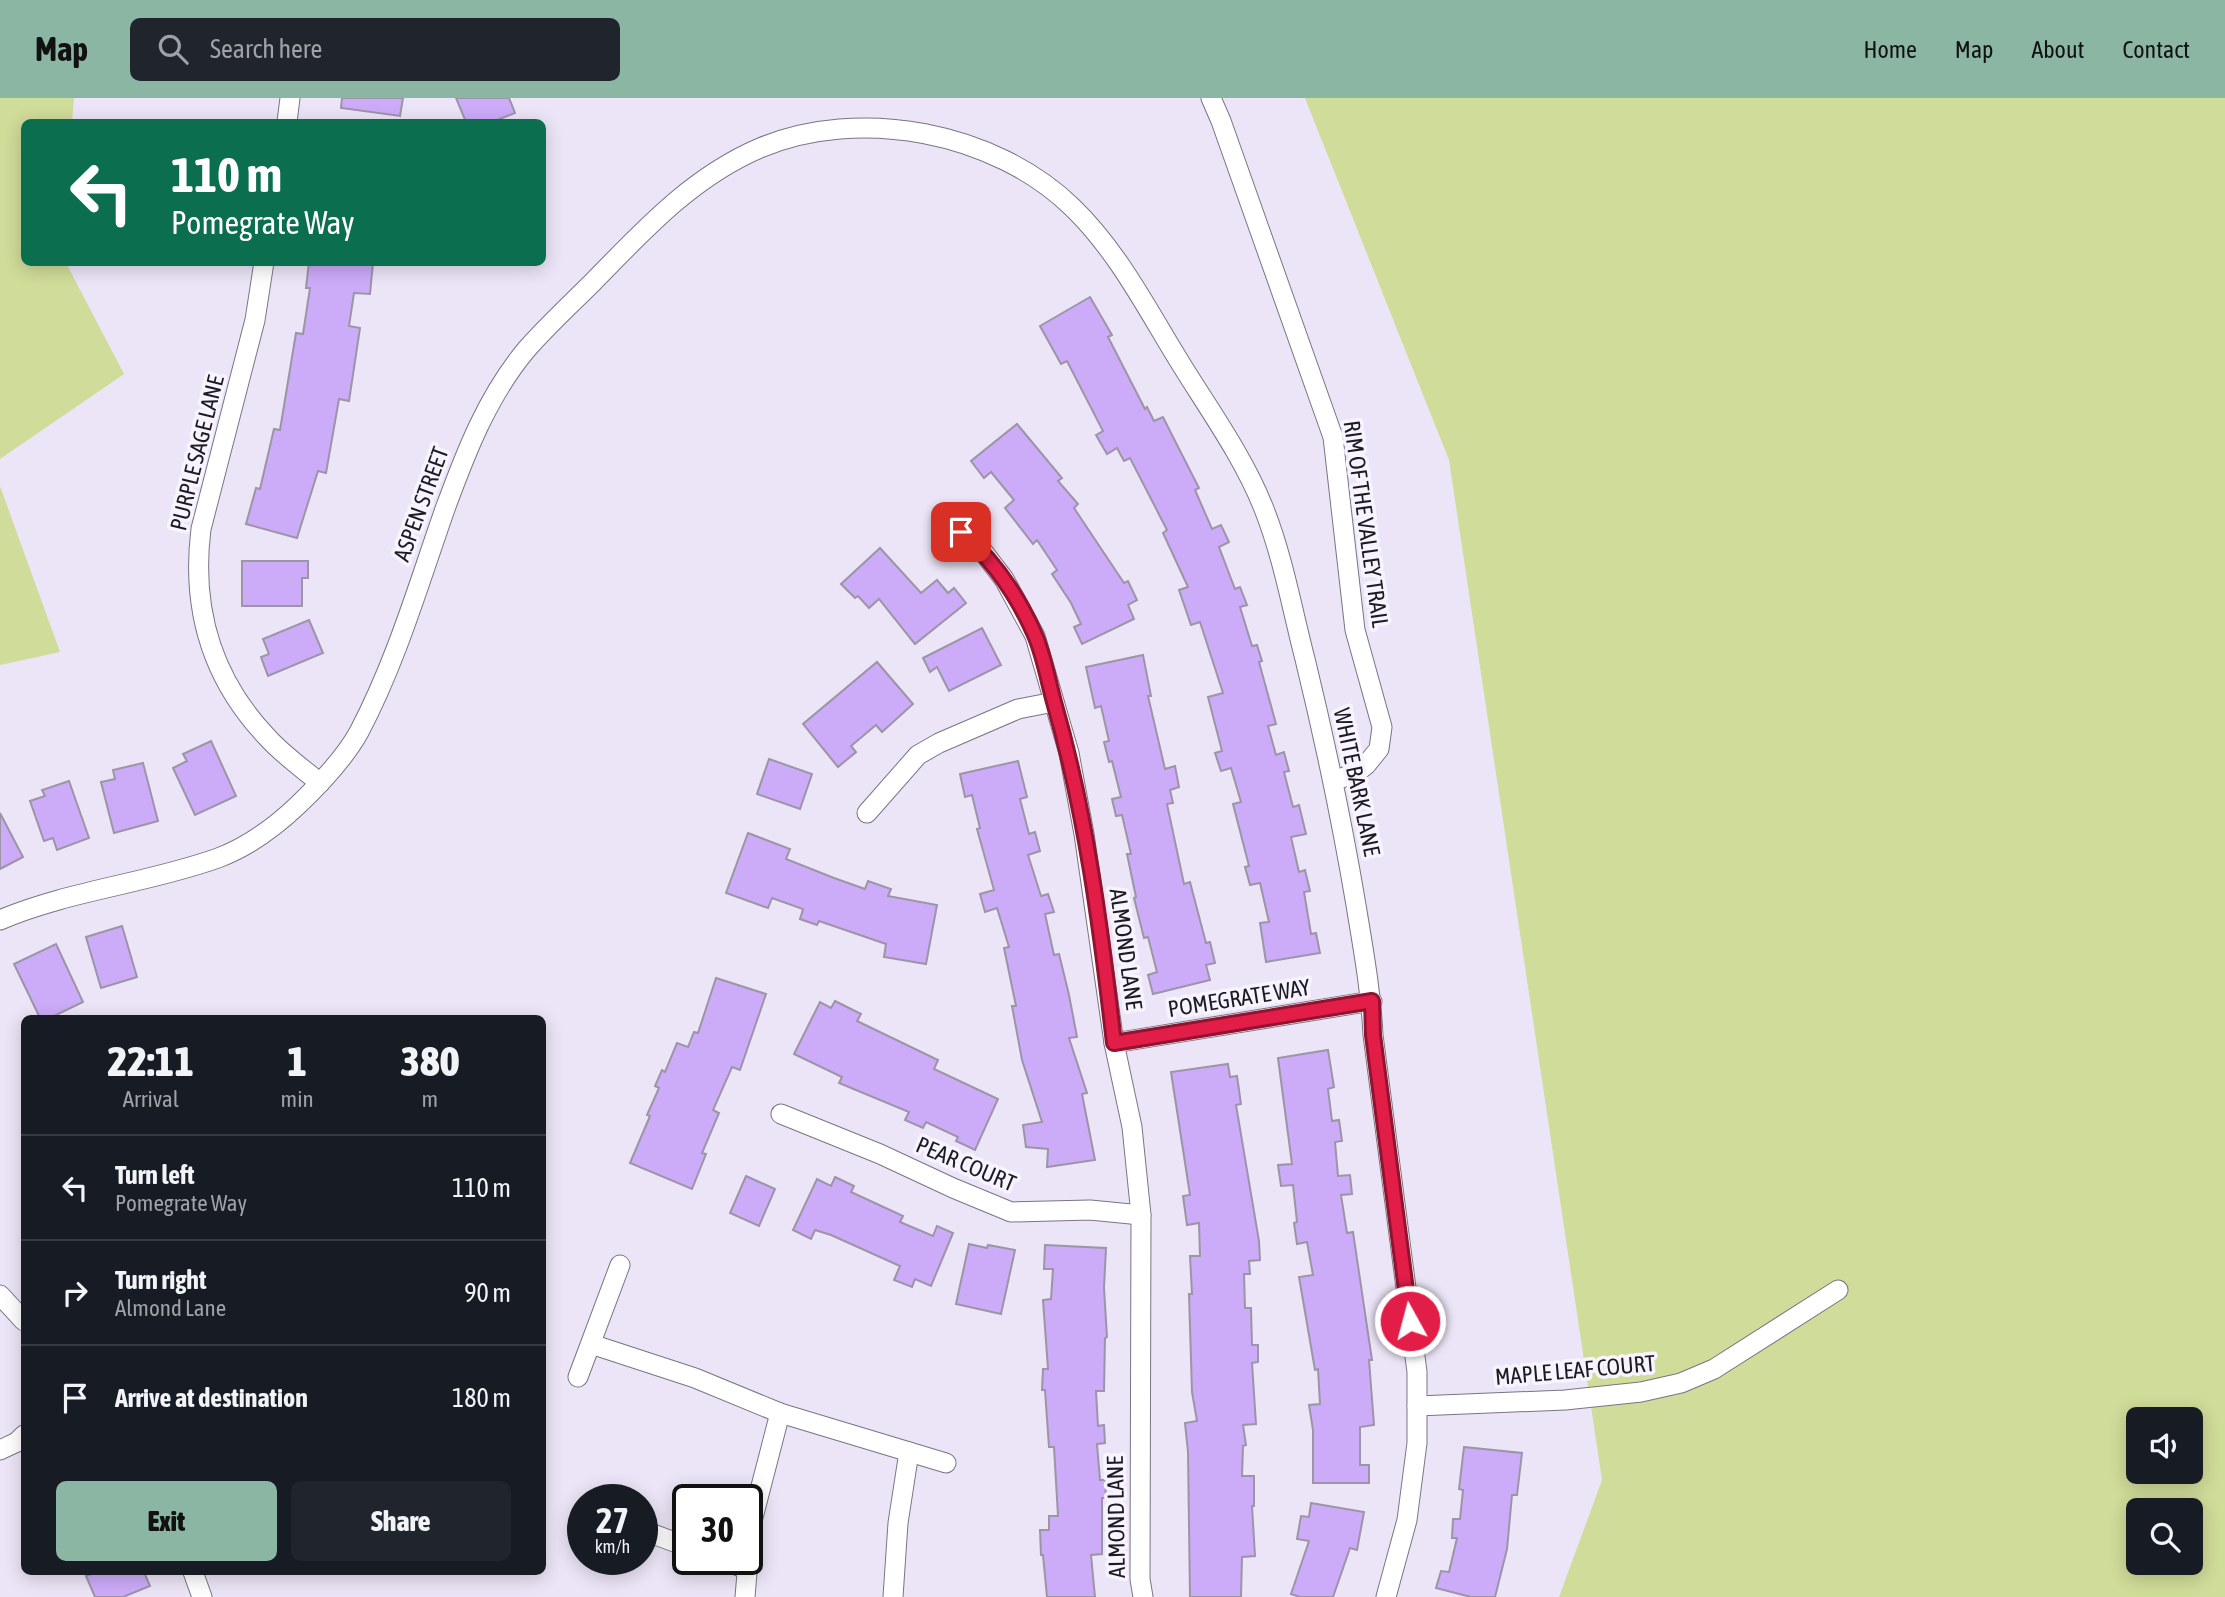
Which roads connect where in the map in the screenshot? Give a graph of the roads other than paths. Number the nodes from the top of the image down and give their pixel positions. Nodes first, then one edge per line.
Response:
1 (289, 98) edge
2 (1211, 98) edge
3 (287, 119) edge
4 (917, 132) joint
5 (263, 266) edge
6 (942, 514) dead end
7 (1054, 702) junction
8 (1334, 781) junction
9 (320, 783) junction
10 (867, 813) dead end
11 (0, 920) edge
12 (1372, 1001) junction
13 (1114, 1043) junction
14 (781, 1114) dead end
15 (1141, 1215) junction
16 (620, 1265) dead end
17 (1839, 1290) dead end
18 (0, 1295) edge
19 (21, 1318) edge
20 (591, 1344) junction
21 (578, 1377) dead end
22 (1417, 1406) junction
23 (780, 1413) junction
24 (909, 1452) junction
25 (946, 1463) dead end
26 (761, 1484) edge
27 (194, 1575) edge
28 (746, 1575) edge
29 (202, 1597) edge
30 (745, 1597) edge
31 (893, 1597) edge
32 (1143, 1597) edge
33 (1386, 1597) edge

1 - 3 street
2 - 8 street, RIM OF THE VALLEY TRAIL
4 - 8 street, WHITE BARK LANE
4 - 9 street, ASPEN STREET
5 - 9 street, PURPLE SAGE LANE
6 - 7 street, ALMOND LANE
7 - 10 street
7 - 13 street, ALMOND LANE
8 - 12 street, WHITE BARK LANE
9 - 11 street, ASPEN STREET
12 - 13 street, POMEGRATE WAY
12 - 22 street, WHITE BARK LANE
13 - 15 street, ALMOND LANE
14 - 15 street, PEAR COURT
15 - 32 street, ALMOND LANE
16 - 20 street
17 - 22 street, MAPLE LEAF COURT
18 - 19 street
20 - 21 street
20 - 23 street
22 - 33 street, WHITE BARK LANE
23 - 24 street
23 - 26 street
24 - 25 street
24 - 31 street
27 - 29 street
28 - 30 street

